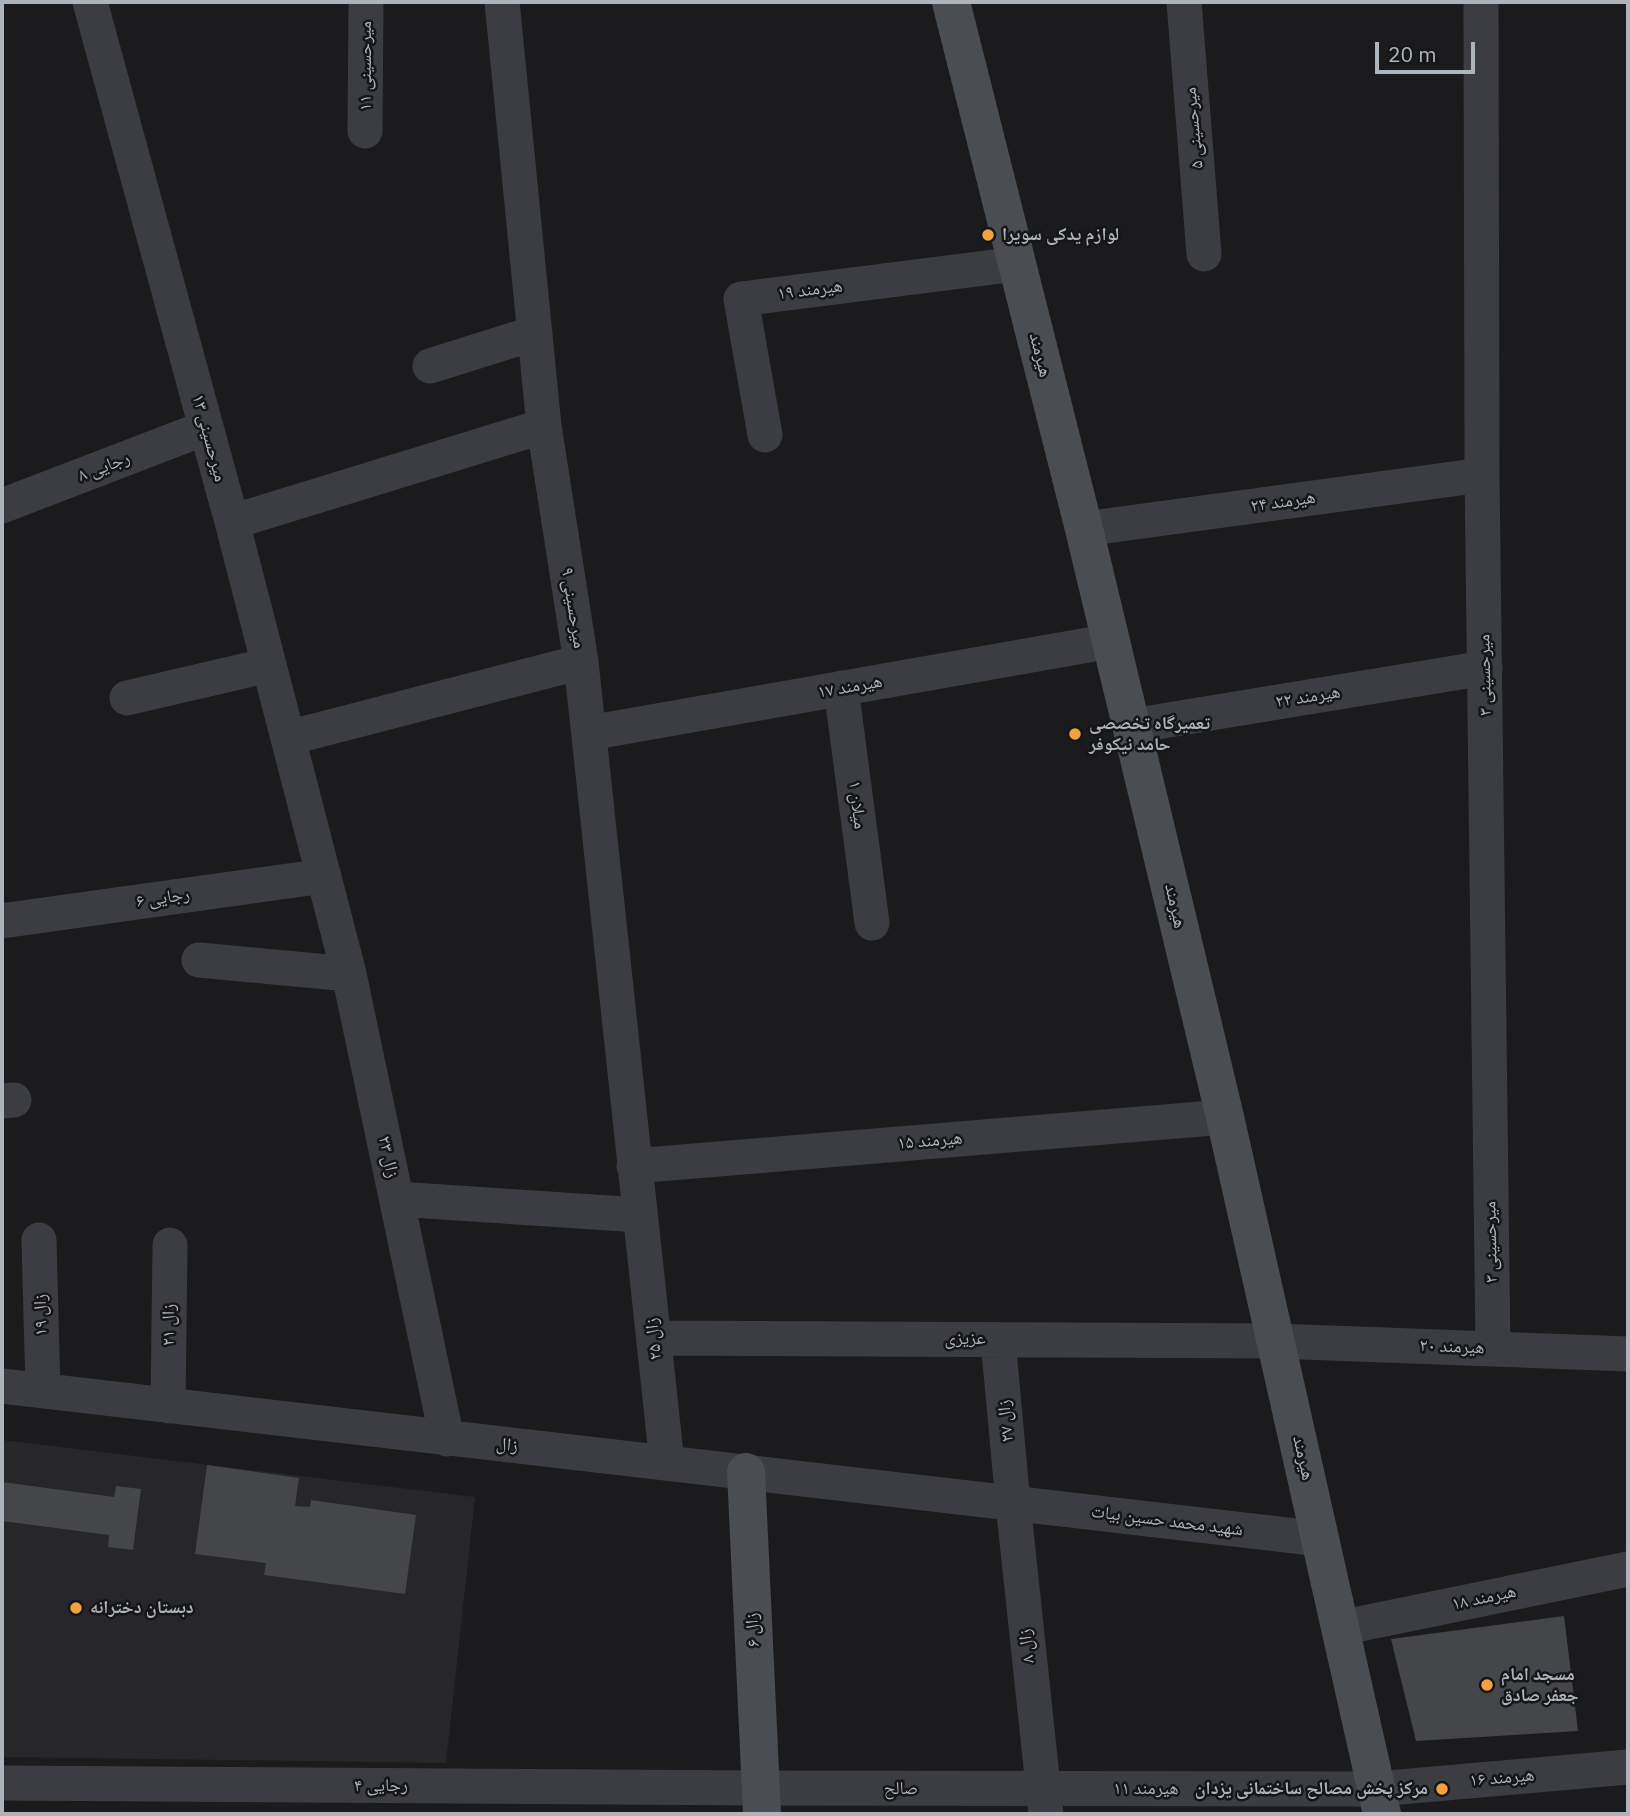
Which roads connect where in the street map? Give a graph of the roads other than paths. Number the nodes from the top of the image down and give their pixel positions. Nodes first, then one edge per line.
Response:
1 (90, 2) edge
2 (366, 2) edge
3 (502, 2) edge
4 (951, 2) edge
5 (1184, 2) edge
6 (1481, 2) edge
7 (365, 131) dead end
8 (1204, 254) dead end
9 (1017, 264) junction
10 (535, 333) junction
11 (430, 366) dead end
12 (544, 426) junction
13 (205, 428) junction
14 (765, 435) dead end
15 (1482, 475) junction
16 (2, 506) edge
17 (232, 522) junction
18 (1084, 529) junction
19 (1111, 641) junction
20 (581, 662) junction
21 (269, 665) junction
22 (1485, 668) junction
23 (841, 688) junction
24 (127, 698) dead end
25 (1132, 726) junction
26 (589, 733) junction
27 (288, 738) junction
28 (324, 876) junction
29 (2, 921) edge
30 (872, 923) dead end
31 (199, 960) dead end
32 (349, 974) junction
33 (1225, 1116) junction
34 (634, 1166) junction
35 (397, 1199) junction
36 (639, 1215) junction
37 (39, 1240) dead end
38 (170, 1245) dead end
39 (654, 1338) junction
40 (998, 1340) junction
41 (1276, 1341) junction
42 (1493, 1349) junction
43 (1628, 1353) edge
44 (2, 1386) edge
45 (43, 1391) junction
46 (168, 1406) junction
47 (447, 1439) junction
48 (667, 1463) junction
49 (746, 1472) junction
50 (1013, 1503) junction
51 (1321, 1539) junction
52 (1628, 1569) edge
53 (1340, 1628) junction
54 (1628, 1767) edge
55 (2, 1783) edge
56 (761, 1801) edge
57 (1044, 1802) edge
58 (1379, 1802) edge

1 - 13 street, میرحسینی ۱۳
2 - 7 street, میرحسینی ۱۱
3 - 10 street, میرحسینی ۹
4 - 9 main road, هیرمند
5 - 8 street, میرحسینی ۵
6 - 15 street, میرحسینی ۳
9 - 14 street, هیرمند ۱۹
9 - 18 main road, هیرمند
10 - 11 street
10 - 12 street, میرحسینی ۹
12 - 17 street
12 - 20 street, میرحسینی ۹
13 - 16 street, رجایی ۸
13 - 17 street, میرحسینی ۱۳
15 - 18 street, هیرمند ۲۴
15 - 22 street, میرحسینی ۳
17 - 21 street, میرحسینی ۱۳
18 - 19 main road, هیرمند
19 - 23 street, هیرمند ۱۷
19 - 25 main road, هیرمند
20 - 26 street, میرحسینی ۹
20 - 27 street
21 - 24 street
21 - 27 street, میرحسینی ۱۳
22 - 25 street, هیرمند ۲۲
22 - 42 street, میرحسینی ۳
23 - 26 street, هیرمند ۱۷
23 - 30 street, میلان ۱
25 - 33 main road, هیرمند
26 - 34 street, میرحسینی ۹
27 - 28 street, میرحسینی ۱۳
28 - 29 street, رجایی ۶
28 - 32 street, زال ۲۳
31 - 32 street
32 - 35 street, زال ۲۳
33 - 34 street, هیرمند ۱۵
33 - 41 main road, هیرمند
34 - 36 street, میرحسینی ۹
35 - 36 street
35 - 47 street, زال ۲۳
36 - 39 street, زال ۲۵
37 - 45 street, زال ۱۹
38 - 46 street, زال ۲۱
39 - 40 street, عزیزی
39 - 48 street, زال ۲۵
40 - 41 street, عزیزی
40 - 50 street, زال ۲۷
41 - 42 street, هیرمند ۲۰
41 - 51 main road, هیرمند
42 - 43 street, هیرمند ۲۰
44 - 45 street, زال
45 - 46 street, زال
46 - 47 street, زال
47 - 48 street, زال
48 - 49 street, زال
49 - 50 street, زال
49 - 56 main road, زال ۶
50 - 51 street, شهید محمد حسین بیات
50 - 57 street, زال ۸
51 - 53 main road, هیرمند
52 - 53 street, هیرمند ۱۸
53 - 58 main road, هیرمند
54 - 58 street, هیرمند ۱۶
55 - 56 street, رجایی ۴
56 - 57 street, صالح
57 - 58 street, هیرمند ۱۱

